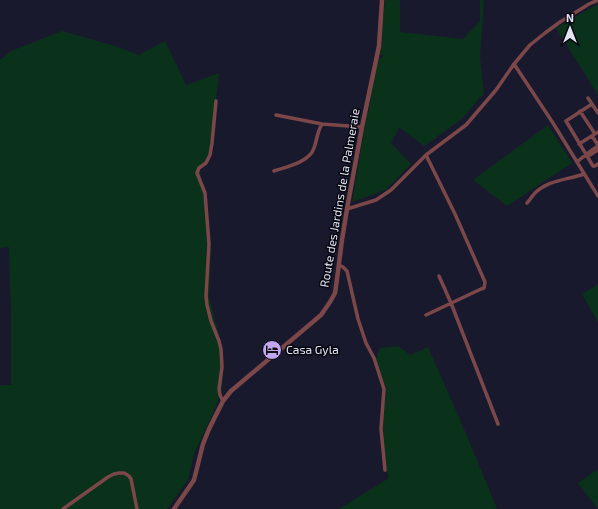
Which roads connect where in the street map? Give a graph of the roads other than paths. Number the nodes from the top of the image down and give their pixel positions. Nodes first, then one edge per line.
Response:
1 (382, 0) edge
2 (598, 0) edge
3 (514, 64) junction
4 (588, 98) dead end
5 (216, 101) dead end
6 (592, 104) junction
7 (580, 111) junction
8 (598, 113) edge
9 (276, 115) dead end
10 (322, 124) junction
11 (362, 127) junction
12 (595, 134) edge
13 (579, 144) junction
14 (598, 146) edge
15 (598, 150) edge
16 (426, 155) junction
17 (586, 155) junction
18 (577, 162) junction
19 (598, 164) edge
20 (274, 170) dead end
21 (584, 174) junction
22 (598, 196) edge
23 (527, 203) dead end
24 (347, 209) junction
25 (339, 265) junction
26 (439, 276) dead end
27 (451, 303) junction
28 (426, 315) dead end
29 (223, 401) junction
30 (498, 424) dead end
31 (385, 470) dead end
32 (63, 509) edge
33 (137, 509) edge
34 (174, 509) edge

1 - 11 street, Route des Jardins de la Palmeraie
2 - 3 street
3 - 16 street
3 - 18 street
4 - 6 street
5 - 29 street
6 - 7 street
6 - 8 street
7 - 12 street
7 - 13 street
9 - 10 street
10 - 11 street
10 - 20 street
11 - 24 street, Route des Jardins de la Palmeraie
12 - 13 street
12 - 14 street
13 - 17 street
14 - 17 street
15 - 17 street
16 - 24 street
16 - 27 street
17 - 18 street
17 - 19 street
18 - 21 street
21 - 22 street
21 - 23 street
24 - 25 street, Route des Jardins de la Palmeraie
25 - 29 street, Route des Jardins de la Palmeraie
25 - 31 street
26 - 27 street
27 - 28 street
27 - 30 street
29 - 34 street, Route des Jardins de la Palmeraie
32 - 33 street

